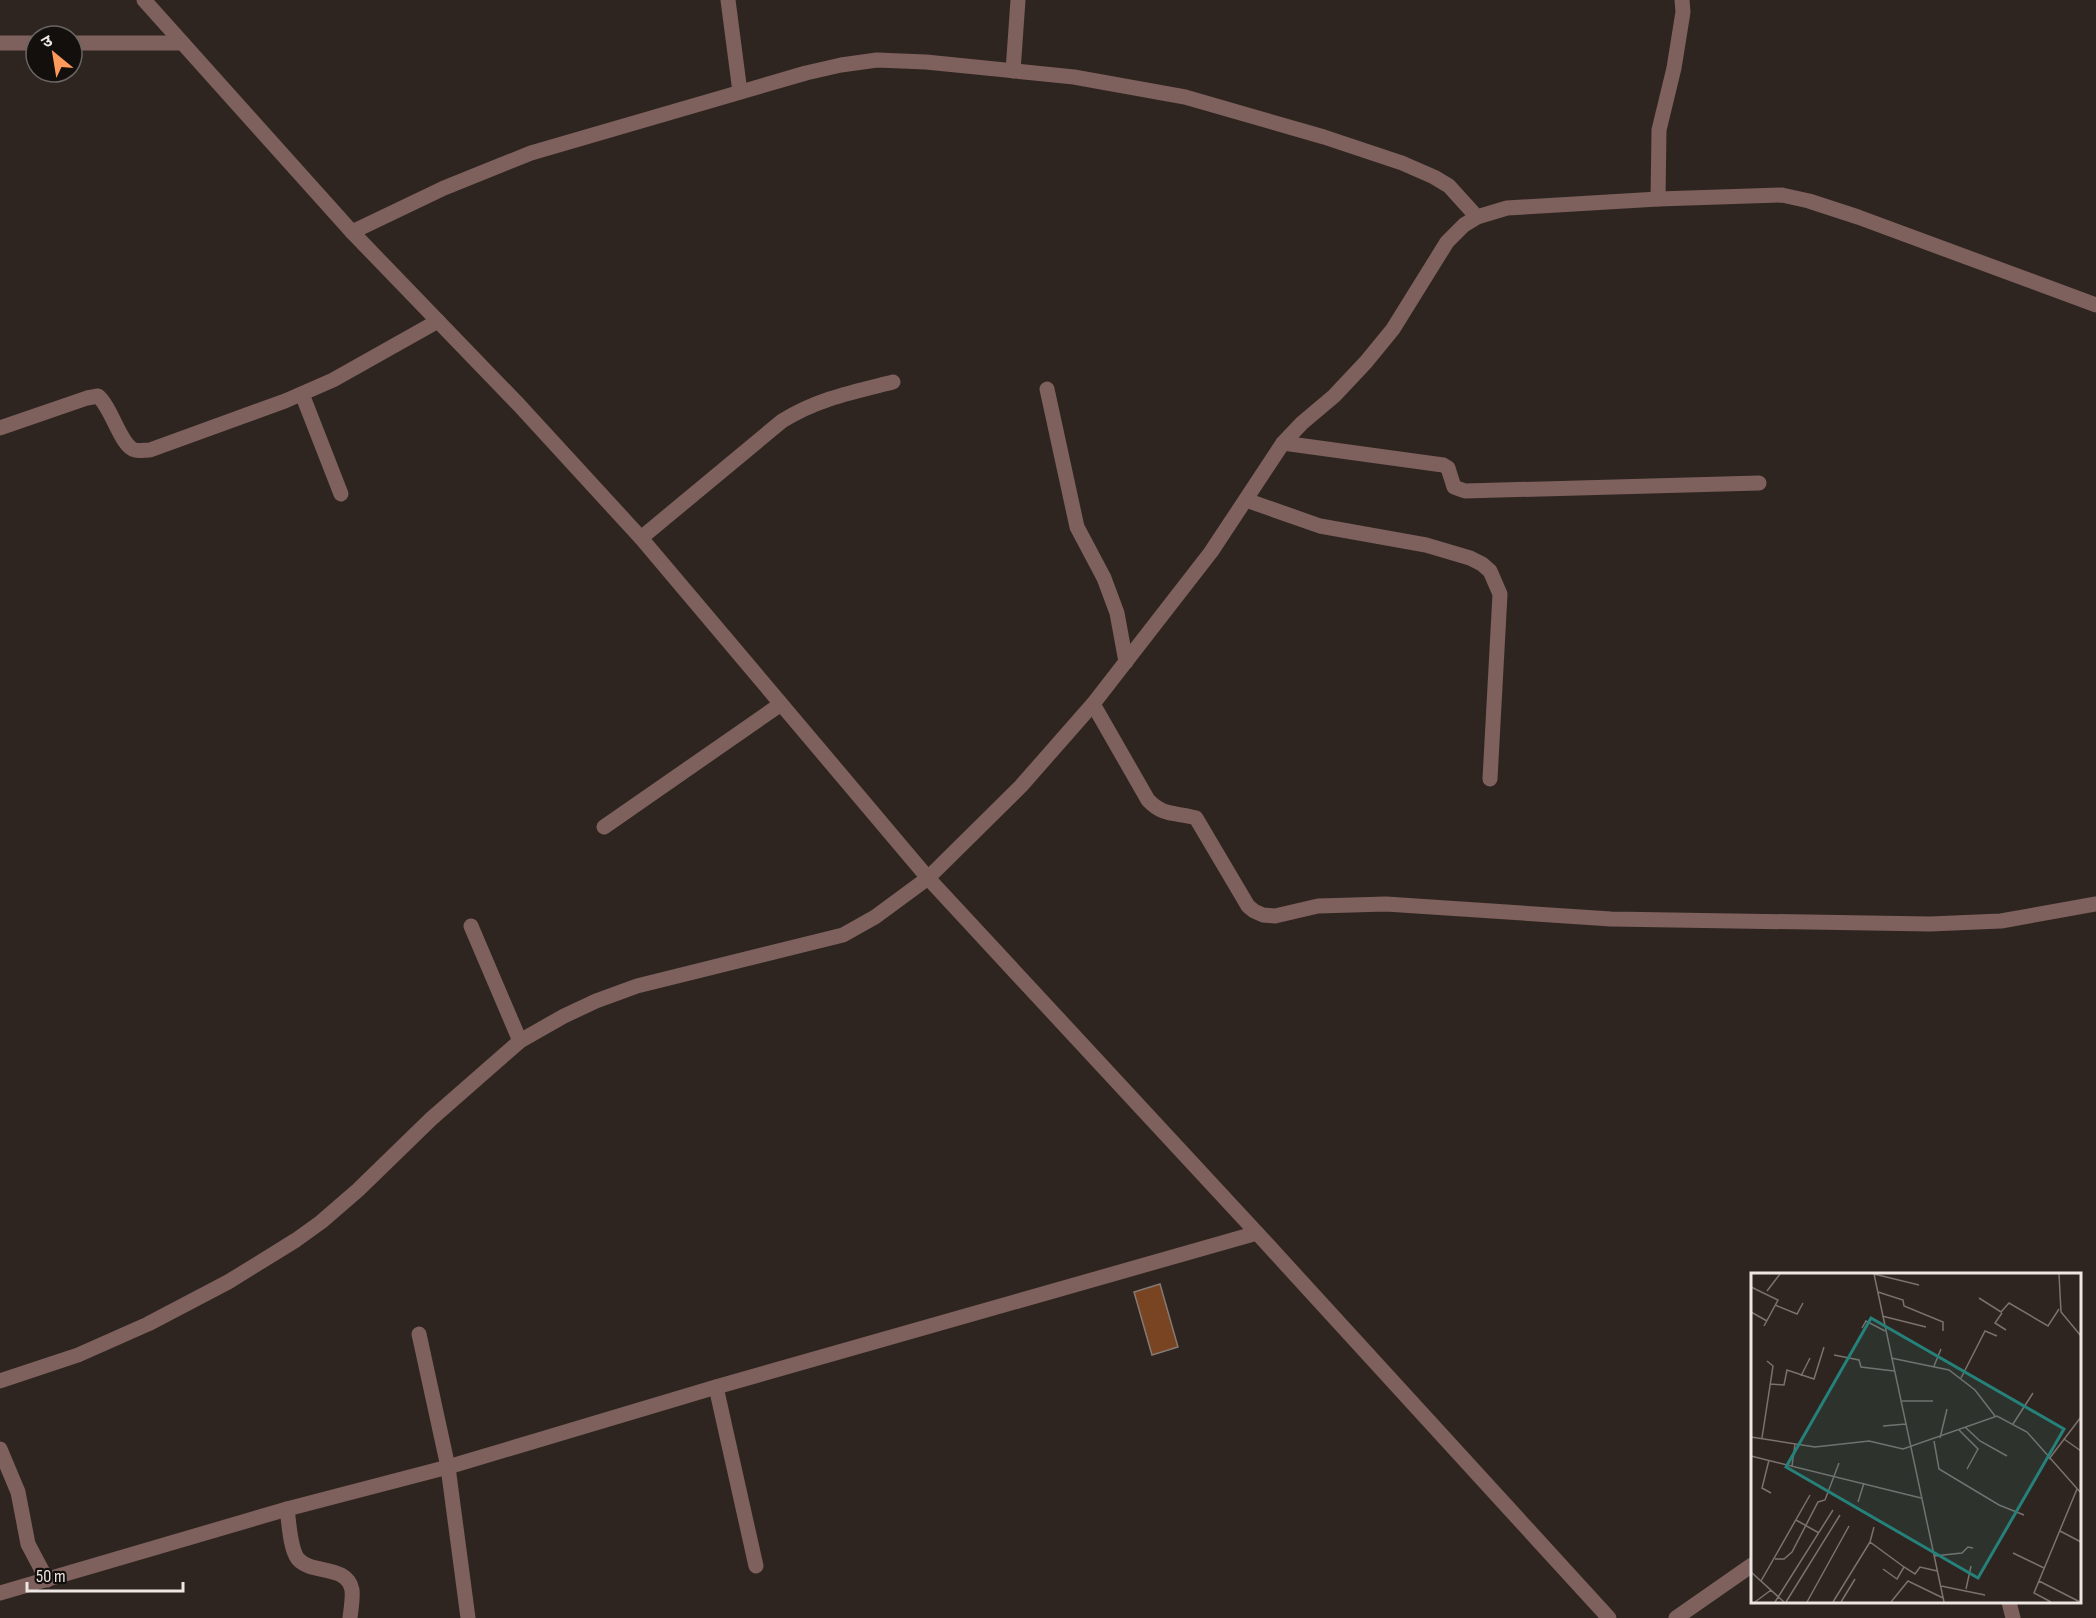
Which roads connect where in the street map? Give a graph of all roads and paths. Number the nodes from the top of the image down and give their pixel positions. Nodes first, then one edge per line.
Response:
1 (144, 0) edge
2 (728, 0) edge
3 (1018, 0) edge
4 (1682, 0) edge
5 (0, 43) edge
6 (24, 43) edge
7 (84, 43) edge
8 (182, 43) junction
9 (1013, 71) junction
10 (740, 92) junction
11 (1658, 199) junction
12 (1477, 217) junction
13 (352, 232) junction
14 (2096, 305) edge
15 (438, 321) junction
16 (893, 382) dead end
17 (1047, 389) dead end
18 (302, 394) junction
19 (0, 428) edge
20 (1283, 444) junction
21 (1759, 483) dead end
22 (341, 494) dead end
23 (1246, 500) junction
24 (641, 538) junction
25 (1126, 662) junction
26 (781, 704) junction
27 (1093, 704) junction
28 (1490, 779) dead end
29 (604, 827) dead end
30 (928, 878) junction
31 (2096, 904) edge
32 (471, 926) dead end
33 (520, 1041) junction
34 (1257, 1233) junction
35 (419, 1334) dead end
36 (0, 1381) edge
37 (716, 1387) junction
38 (0, 1449) edge
39 (447, 1467) junction
40 (287, 1509) junction
41 (756, 1566) dead end
42 (1751, 1566) edge
43 (46, 1580) junction
44 (0, 1593) edge
45 (2009, 1603) edge
46 (350, 1618) edge
47 (468, 1618) edge
48 (1609, 1618) edge
49 (1676, 1618) edge
50 (2013, 1618) edge

1 - 8 street
2 - 10 street
3 - 9 street
4 - 11 street
5 - 6 street
7 - 8 street
8 - 13 street
9 - 10 street
9 - 12 street
10 - 13 street
11 - 12 street
11 - 14 street
12 - 20 street
13 - 15 street
15 - 18 street
15 - 24 street
16 - 24 street
17 - 25 street
18 - 19 street
18 - 22 street
20 - 21 street
20 - 23 street
23 - 25 street
23 - 28 street
24 - 26 street
25 - 27 street
26 - 29 street
26 - 30 street
27 - 30 street
27 - 31 street
30 - 33 street
30 - 34 street
32 - 33 street
33 - 36 street
34 - 37 street
34 - 48 street
35 - 39 street
37 - 39 street
37 - 41 street
38 - 43 street
39 - 40 street
39 - 47 street
40 - 43 street
40 - 46 street
42 - 49 street
43 - 44 street
45 - 50 street

